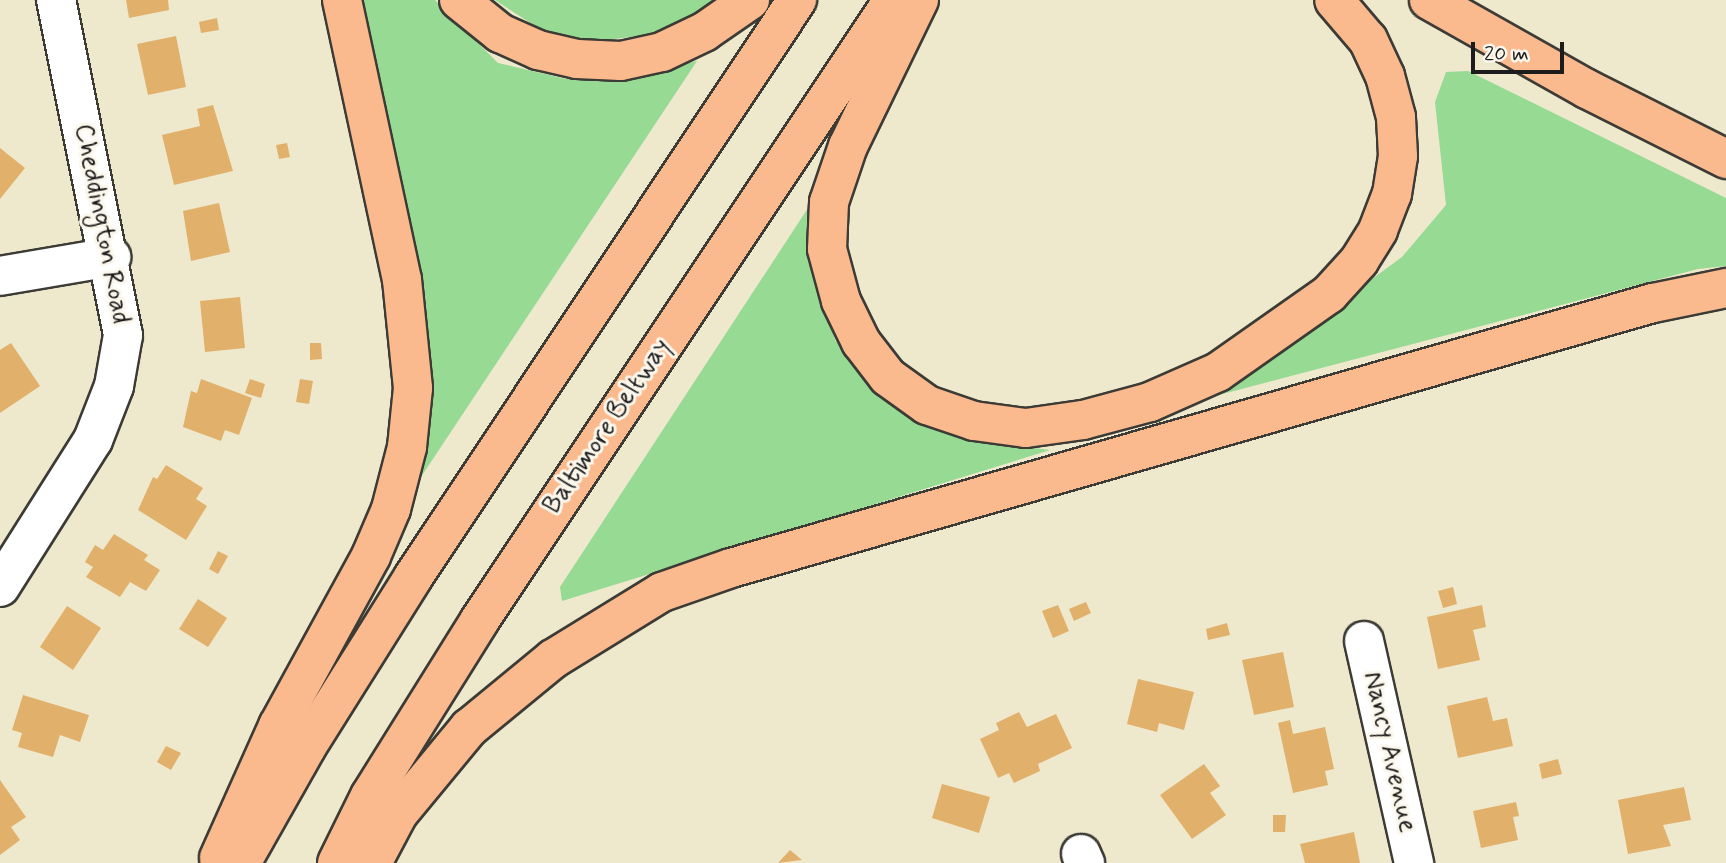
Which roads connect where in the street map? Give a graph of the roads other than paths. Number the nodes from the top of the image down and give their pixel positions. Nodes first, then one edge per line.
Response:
1 (56, 0) edge
2 (342, 0) edge
3 (459, 0) edge
4 (750, 0) edge
5 (797, 0) edge
6 (893, 0) edge
7 (919, 0) edge
8 (1334, 0) edge
9 (1429, 0) edge
10 (1726, 159) edge
11 (111, 257) junction
12 (0, 276) edge
13 (1726, 288) edge
14 (0, 587) edge
15 (1364, 640) dead end
16 (216, 863) edge
17 (241, 863) edge
18 (337, 863) edge
19 (372, 863) edge
20 (1414, 863) edge

1 - 11 street, Cheddington Road
2 - 16 highway
3 - 4 highway
5 - 17 highway
6 - 18 highway, Baltimore Beltway
7 - 8 highway
9 - 10 highway
11 - 12 street
11 - 14 street, Cheddington Road
13 - 19 highway
15 - 20 street, Nancy Avenue

